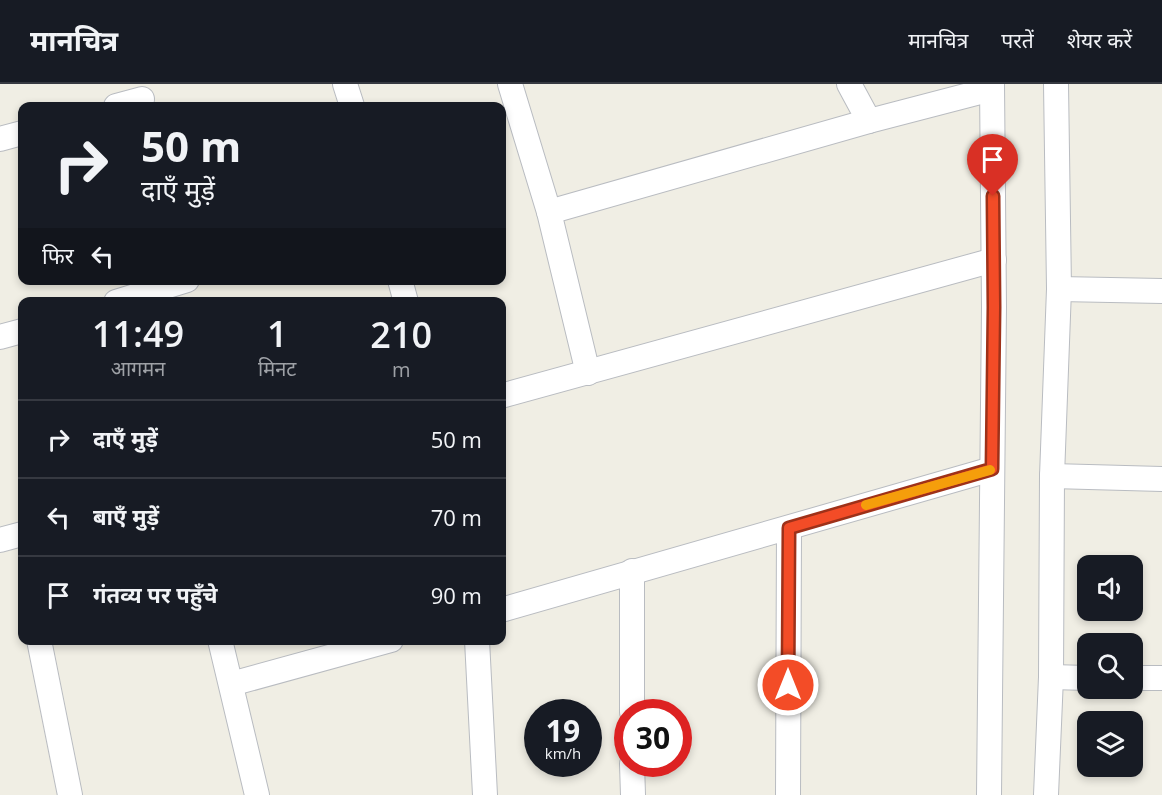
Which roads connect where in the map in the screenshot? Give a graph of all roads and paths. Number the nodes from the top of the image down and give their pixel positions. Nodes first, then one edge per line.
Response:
1 (345, 84) edge
2 (510, 84) edge
3 (849, 84) edge
4 (1056, 84) edge
5 (992, 87) edge
6 (351, 102) edge
7 (869, 121) junction
8 (18, 134) edge
9 (0, 139) edge
10 (549, 212) junction
11 (994, 260) junction
12 (171, 285) edge
13 (1059, 289) junction
14 (1162, 291) edge
15 (132, 297) edge
16 (18, 332) edge
17 (0, 337) edge
18 (588, 373) junction
19 (506, 395) edge
20 (992, 469) junction
21 (1052, 476) junction
22 (1162, 479) edge
23 (789, 528) junction
24 (632, 571) junction
25 (506, 609) edge
26 (40, 645) edge
27 (221, 645) edge
28 (373, 645) edge
29 (477, 645) edge
30 (1051, 677) junction
31 (1077, 678) edge
32 (1143, 678) edge
33 (1162, 678) edge
34 (231, 684) junction
35 (632, 699) edge
36 (632, 777) edge
37 (70, 795) edge
38 (257, 795) edge
39 (485, 795) edge
40 (633, 795) edge
41 (788, 795) edge
42 (989, 795) edge
43 (1046, 795) edge

1 - 6 street
2 - 10 street
3 - 7 street
4 - 13 street
5 - 7 street
5 - 11 street
7 - 10 street
8 - 9 street
10 - 18 street
11 - 18 street
11 - 20 street
12 - 15 street
13 - 14 street
13 - 21 street
16 - 17 street
18 - 19 street
20 - 23 street
20 - 42 street
21 - 22 street
21 - 30 street
23 - 24 street
23 - 41 street
24 - 25 street
24 - 35 street
26 - 37 street
27 - 34 street
28 - 34 street
29 - 39 street
30 - 31 street
30 - 43 street
32 - 33 street
34 - 38 street
36 - 40 street

